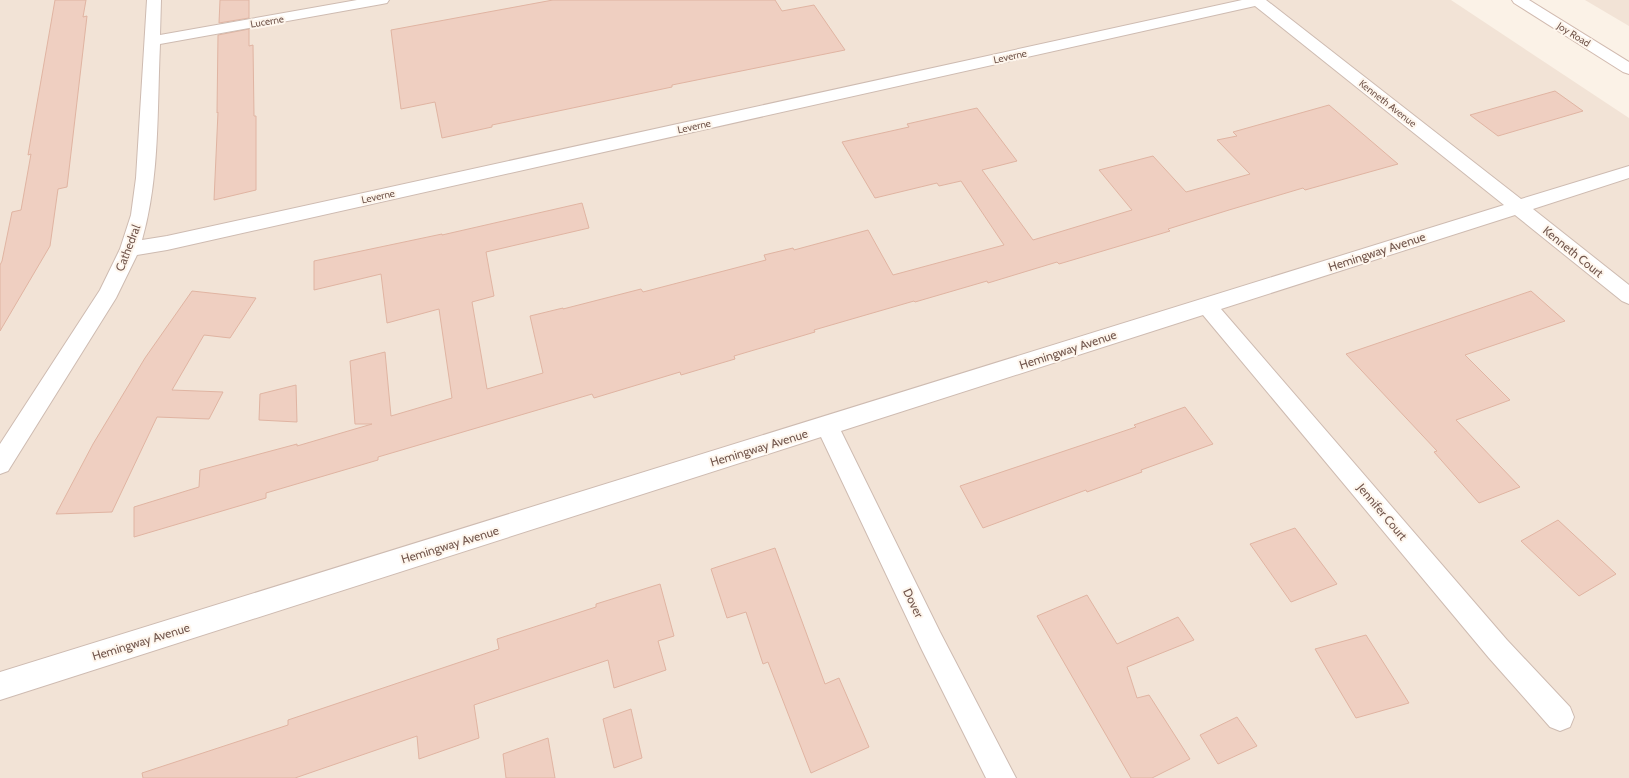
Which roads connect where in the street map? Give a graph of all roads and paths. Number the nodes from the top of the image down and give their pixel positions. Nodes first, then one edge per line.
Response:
1 (154, 0) edge
2 (382, 0) edge
3 (1257, 0) edge
4 (1519, 0) edge
5 (152, 41) junction
6 (1629, 69) edge
7 (1629, 172) edge
8 (1518, 206) junction
9 (130, 249) junction
10 (1629, 296) edge
11 (1207, 306) junction
12 (827, 426) junction
13 (0, 464) edge
14 (0, 686) edge
15 (1560, 717) dead end
16 (1001, 778) edge

1 - 5 street, Cathedral
2 - 5 street, Lucerne
3 - 8 street, Kenneth Avenue
3 - 9 street, Leverne
4 - 6 street, Joy Road
5 - 9 street, Cathedral
7 - 8 street, Hemingway Avenue
8 - 10 street, Kenneth Court
8 - 11 street, Hemingway Avenue
9 - 13 street, Cathedral
11 - 12 street, Hemingway Avenue
11 - 15 street, Jennifer Court
12 - 14 street, Hemingway Avenue
12 - 16 street, Dover

